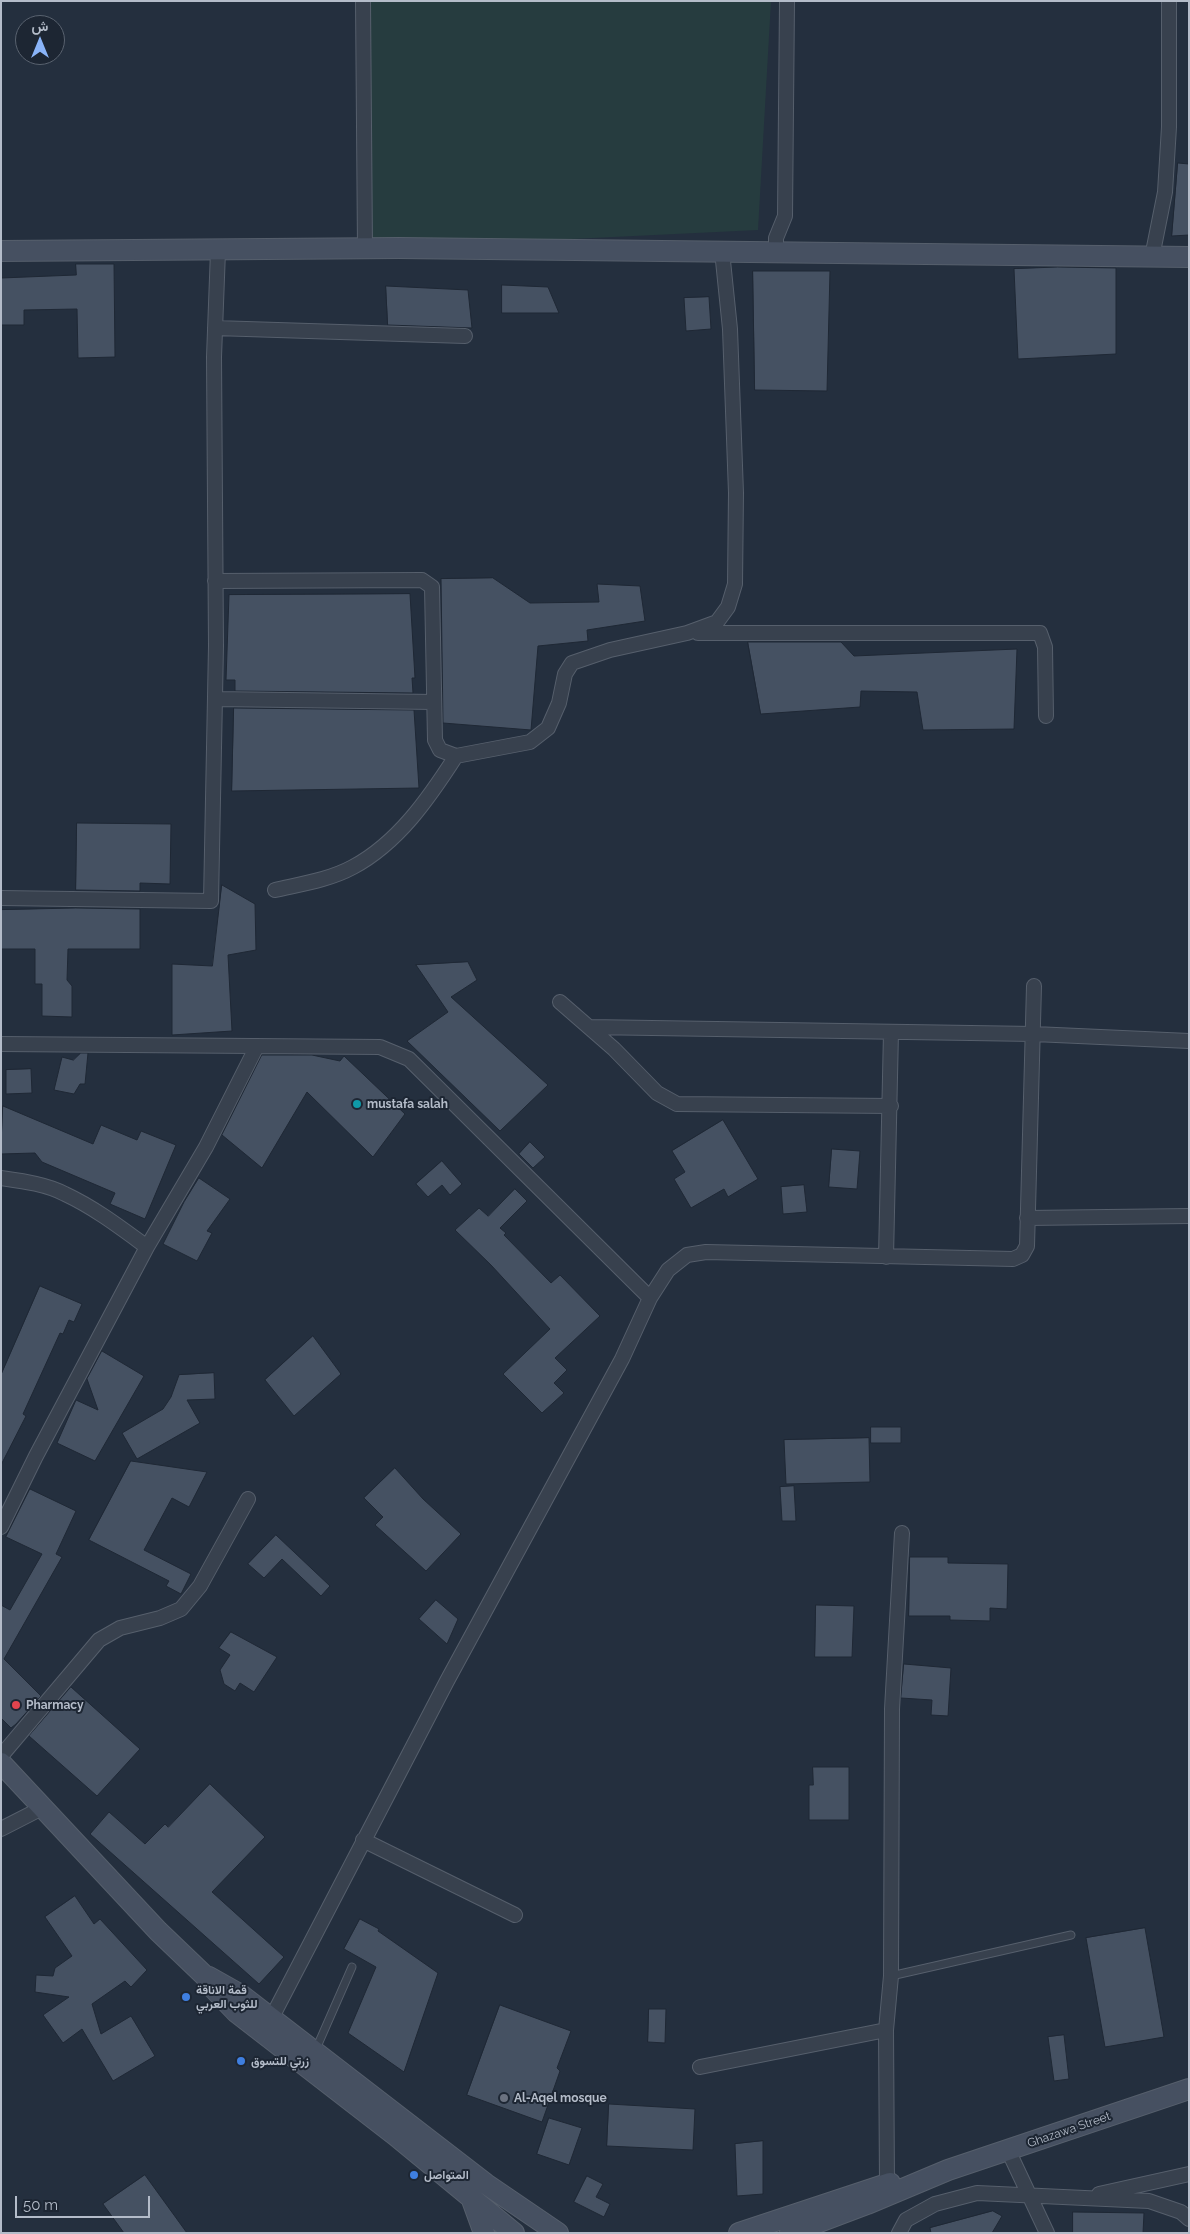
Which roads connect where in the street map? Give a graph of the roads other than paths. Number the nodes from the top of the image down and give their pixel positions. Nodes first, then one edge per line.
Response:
1 (363, 1) edge
2 (787, 1) edge
3 (1169, 1) edge
4 (365, 249) junction
5 (1, 251) edge
6 (218, 251) junction
7 (722, 251) junction
8 (776, 251) junction
9 (1189, 257) edge
10 (1152, 258) junction
11 (215, 328) junction
12 (465, 336) dead end
13 (215, 581) junction
14 (687, 633) junction
15 (215, 699) junction
16 (434, 702) junction
17 (1046, 716) dead end
18 (456, 756) junction
19 (275, 890) dead end
20 (1, 898) edge
21 (1034, 986) dead end
22 (560, 1002) dead end
23 (589, 1027) junction
24 (891, 1032) junction
25 (1034, 1034) junction
26 (1189, 1041) edge
27 (1, 1044) edge
28 (257, 1046) junction
29 (891, 1106) junction
30 (1, 1178) edge
31 (1189, 1216) edge
32 (1027, 1218) junction
33 (147, 1247) junction
34 (886, 1257) junction
35 (650, 1298) junction
36 (248, 1499) dead end
37 (1, 1527) edge
38 (902, 1533) dead end
39 (1, 1756) edge
40 (1, 1763) edge
41 (44, 1808) junction
42 (1, 1829) edge
43 (364, 1840) junction
44 (515, 1915) dead end
45 (1071, 1935) dead end
46 (352, 1967) dead end
47 (205, 1976) junction
48 (891, 1976) junction
49 (271, 2019) junction
50 (886, 2030) junction
51 (314, 2052) junction
52 (700, 2067) dead end
53 (1189, 2089) edge
54 (1008, 2150) junction
55 (948, 2170) junction
56 (1189, 2174) edge
57 (887, 2184) junction
58 (1030, 2196) junction
59 (472, 2198) junction
60 (1081, 2198) junction
61 (1189, 2219) edge
62 (484, 2233) edge
63 (514, 2233) edge
64 (558, 2233) edge
65 (738, 2233) edge
66 (790, 2233) edge
67 (899, 2233) edge
68 (1047, 2233) edge

1 - 4 street
2 - 8 street
3 - 10 street
4 - 6 main road
4 - 7 main road
5 - 6 main road
6 - 11 street
7 - 8 main road
7 - 14 street
8 - 10 main road
9 - 10 main road
11 - 12 street
11 - 13 street
13 - 15 street
13 - 16 street
14 - 17 street
14 - 18 street
15 - 16 street
15 - 20 street
16 - 18 street
18 - 19 street
21 - 25 street
22 - 23 street
23 - 24 street
23 - 29 street
24 - 25 street
24 - 29 street
25 - 26 street
25 - 32 street
27 - 28 street
28 - 33 street
28 - 35 street
29 - 34 street
30 - 33 street
31 - 32 street
32 - 34 street
33 - 37 street
34 - 35 street
35 - 43 street
36 - 39 street
38 - 48 street
40 - 41 main road
41 - 42 street
41 - 47 main road
43 - 44 street
43 - 49 street
45 - 48 lane
46 - 51 lane
47 - 49 main road
47 - 59 main road
48 - 50 street
49 - 51 main road
50 - 52 street
50 - 57 street
51 - 64 main road
53 - 54 main road, Ghazawa Street
54 - 55 main road, Ghazawa Street
54 - 58 street
55 - 57 main road, Ghazawa Street
55 - 66 main road, Ghazawa Street
56 - 60 street
57 - 65 main road, Ghazawa Street
58 - 60 street
58 - 67 street
58 - 68 street
59 - 62 main road
59 - 63 main road
60 - 61 street

